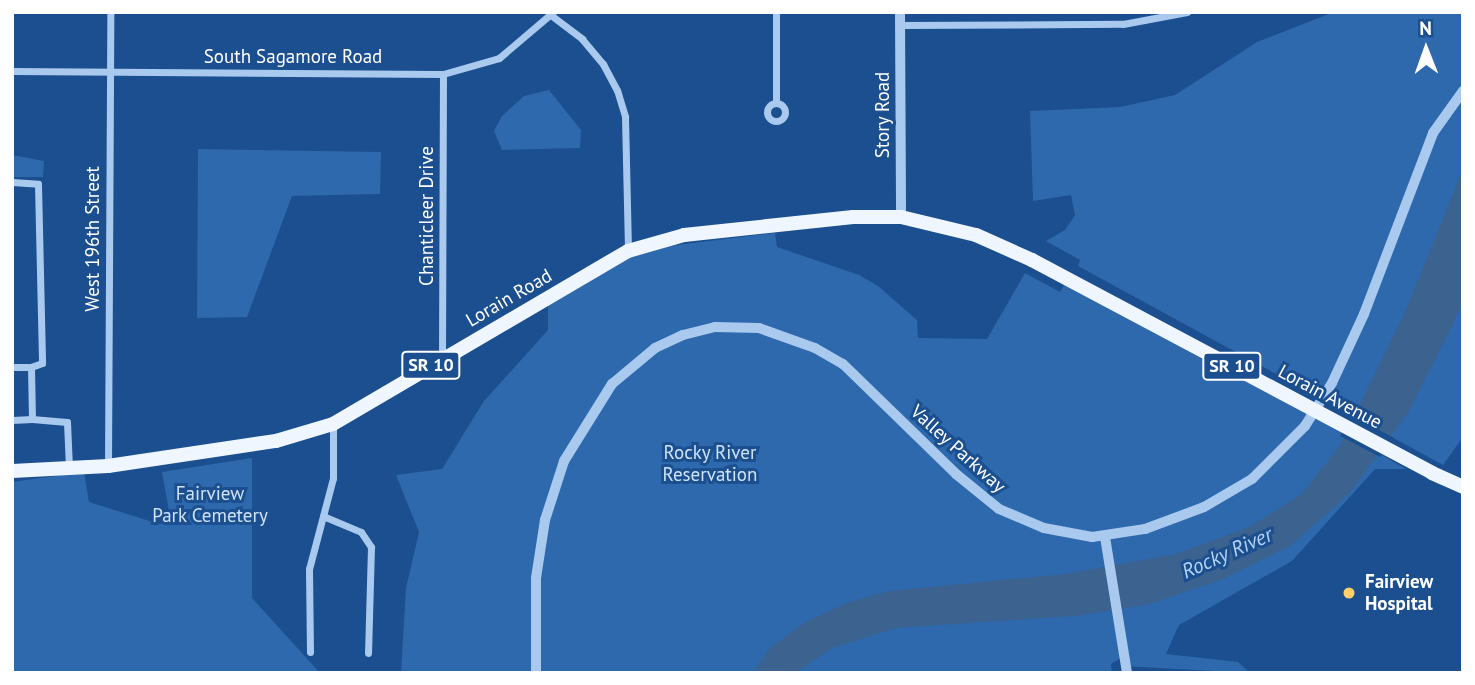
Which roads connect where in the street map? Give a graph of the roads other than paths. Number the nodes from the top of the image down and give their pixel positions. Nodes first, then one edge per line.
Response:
1 (110, 12) edge
2 (776, 12) edge
3 (900, 12) edge
4 (1187, 12) edge
5 (552, 14) edge
6 (900, 25) junction
7 (12, 71) edge
8 (109, 72) junction
9 (443, 74) junction
10 (1463, 92) edge
11 (776, 102) dead end
12 (12, 182) edge
13 (901, 217) junction
14 (628, 251) junction
15 (1032, 260) joint
16 (442, 359) junction
17 (12, 367) edge
18 (31, 367) junction
19 (32, 419) junction
20 (12, 420) edge
21 (333, 424) junction
22 (108, 466) junction
23 (69, 468) junction
24 (12, 471) edge
25 (1463, 487) edge
26 (323, 516) junction
27 (1105, 537) junction
28 (310, 652) dead end
29 (368, 653) dead end
30 (536, 673) edge
31 (1127, 673) edge

1 - 8 street, West 196th Street
2 - 11 street
3 - 6 street, Story Road
4 - 6 street
5 - 9 street, South Sagamore Road
5 - 14 street
6 - 13 street, Story Road
7 - 8 street, South Sagamore Road
8 - 9 street, South Sagamore Road
8 - 22 street, West 196th Street
9 - 16 street, Chanticleer Drive
10 - 27 street, Valley Parkway
12 - 18 street
13 - 14 main road, Lorain Road / SR 10
13 - 15 main road, Lorain Road / SR 10
14 - 16 main road, Lorain Road / SR 10
15 - 25 main road, Lorain Avenue / SR 10, bridge
16 - 21 main road, Lorain Road / SR 10
17 - 18 street
18 - 19 street
19 - 20 street
19 - 23 street
21 - 22 main road, Lorain Road / SR 10
21 - 26 street
22 - 23 main road, Lorain Road / SR 10
23 - 24 main road, Lorain Road / SR 10
26 - 28 street
26 - 29 street
27 - 30 street, Valley Parkway
27 - 31 street

